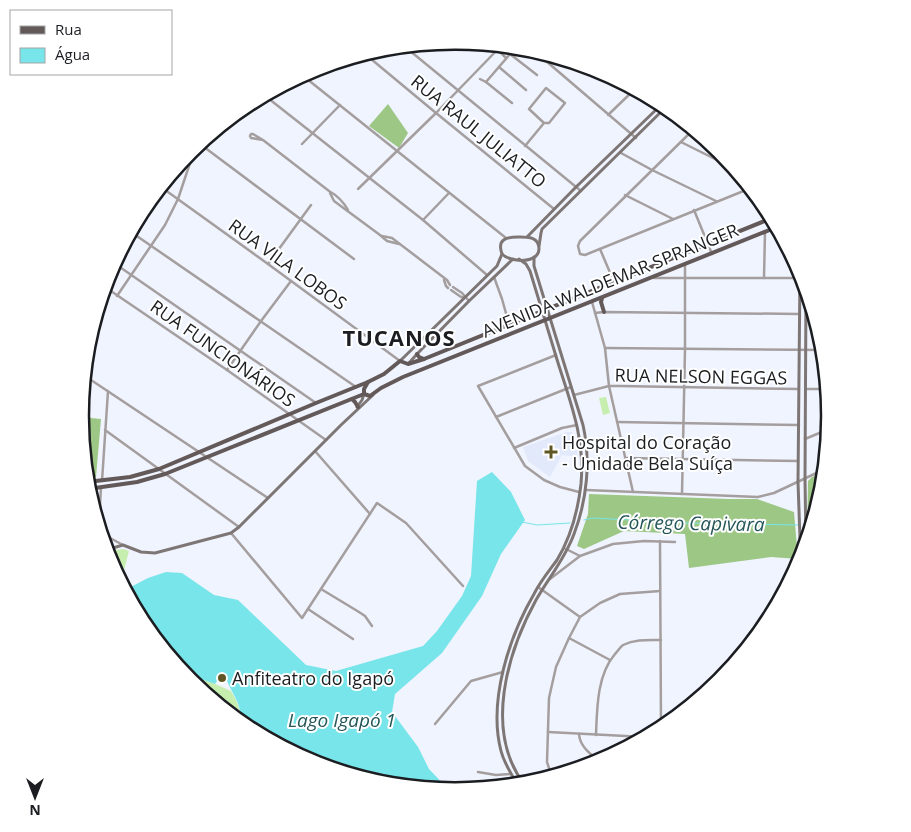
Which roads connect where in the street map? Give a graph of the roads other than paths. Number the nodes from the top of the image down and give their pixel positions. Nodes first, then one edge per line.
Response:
1 (495, 52) edge
2 (501, 53) edge
3 (412, 54) edge
4 (510, 54) edge
5 (510, 54) edge
6 (506, 58) junction
7 (372, 60) edge
8 (546, 61) edge
9 (499, 67) junction
10 (537, 75) dead end
11 (480, 79) dead end
12 (309, 81) edge
13 (486, 82) junction
14 (526, 90) dead end
15 (458, 91) junction
16 (630, 94) edge
17 (270, 100) edge
18 (512, 103) dead end
19 (340, 105) junction
20 (656, 110) edge
21 (436, 113) junction
22 (660, 113) edge
23 (608, 115) junction
24 (544, 123) junction
25 (313, 133) junction
26 (632, 134) junction
27 (688, 134) edge
28 (256, 138) dead end
29 (636, 138) junction
30 (680, 142) junction
31 (302, 144) dead end
32 (525, 146) junction
33 (206, 148) edge
34 (398, 151) junction
35 (620, 153) junction
36 (717, 160) edge
37 (188, 166) edge
38 (652, 170) junction
39 (370, 179) junction
40 (576, 187) junction
41 (358, 190) dead end
42 (167, 191) edge
43 (329, 191) junction
44 (581, 191) junction
45 (744, 191) edge
46 (449, 193) junction
47 (625, 195) junction
48 (337, 196) junction
49 (333, 198) junction
50 (178, 199) junction
51 (716, 201) junction
52 (344, 202) junction
53 (311, 204) dead end
54 (340, 206) junction
55 (554, 209) junction
56 (348, 210) junction
57 (694, 210) junction
58 (301, 219) junction
59 (673, 219) junction
60 (423, 220) junction
61 (765, 221) edge
62 (770, 230) edge
63 (765, 232) junction
64 (380, 235) junction
65 (137, 236) edge
66 (391, 237) junction
67 (527, 237) junction
68 (506, 238) junction
69 (389, 242) junction
70 (399, 244) junction
71 (708, 244) junction
72 (152, 246) junction
73 (539, 246) junction
74 (600, 249) junction
75 (502, 254) junction
76 (712, 254) junction
77 (534, 257) junction
78 (513, 259) junction
79 (519, 259) junction
80 (354, 260) dead end
81 (268, 264) junction
82 (685, 264) junction
83 (121, 268) edge
84 (132, 275) junction
85 (488, 275) junction
86 (494, 277) junction
87 (652, 278) junction
88 (685, 278) junction
89 (764, 278) junction
90 (795, 278) edge
91 (291, 281) junction
92 (614, 282) junction
93 (800, 291) edge
94 (111, 292) edge
95 (117, 296) junction
96 (465, 297) junction
97 (602, 298) junction
98 (469, 301) junction
99 (592, 302) junction
100 (547, 309) junction
101 (542, 311) junction
102 (806, 311) edge
103 (604, 312) junction
104 (596, 313) junction
105 (685, 314) junction
106 (799, 314) junction
107 (550, 318) junction
108 (545, 320) junction
109 (261, 321) junction
110 (509, 324) junction
111 (605, 348) junction
112 (685, 349) junction
113 (799, 350) junction
114 (806, 350) junction
115 (815, 350) edge
116 (240, 351) junction
117 (417, 354) junction
118 (556, 355) junction
119 (424, 359) junction
120 (400, 361) junction
121 (408, 364) junction
122 (227, 370) junction
123 (404, 377) junction
124 (91, 380) edge
125 (368, 382) junction
126 (609, 386) junction
127 (684, 386) junction
128 (356, 387) junction
129 (571, 387) junction
130 (566, 389) junction
131 (798, 389) junction
132 (806, 389) junction
133 (821, 389) edge
134 (108, 391) junction
135 (364, 394) junction
136 (374, 394) junction
137 (574, 395) junction
138 (352, 399) junction
139 (316, 403) junction
140 (357, 408) junction
141 (289, 414) junction
142 (496, 417) junction
143 (298, 420) junction
144 (617, 422) junction
145 (684, 424) junction
146 (577, 425) junction
147 (799, 425) junction
148 (256, 429) junction
149 (105, 430) junction
150 (821, 433) edge
151 (260, 436) junction
152 (326, 440) junction
153 (805, 440) junction
154 (514, 448) junction
155 (200, 452) junction
156 (315, 452) junction
157 (208, 457) junction
158 (625, 458) junction
159 (683, 460) junction
160 (798, 461) junction
161 (158, 469) junction
162 (165, 474) junction
163 (816, 474) edge
164 (805, 479) junction
165 (96, 481) edge
166 (102, 481) junction
167 (798, 482) junction
168 (101, 487) junction
169 (97, 488) edge
170 (586, 490) junction
171 (580, 492) junction
172 (633, 492) junction
173 (682, 494) junction
174 (268, 498) junction
175 (100, 502) edge
176 (370, 514) junction
177 (806, 522) edge
178 (239, 527) junction
179 (230, 533) junction
180 (111, 538) edge
181 (800, 539) edge
182 (660, 541) junction
183 (675, 542) dead end
184 (123, 545) junction
185 (114, 548) edge
186 (564, 548) junction
187 (568, 549) junction
188 (580, 556) junction
189 (549, 580) junction
190 (463, 586) dead end
191 (538, 587) junction
192 (321, 589) junction
193 (542, 590) junction
194 (660, 590) junction
195 (308, 609) junction
196 (580, 617) junction
197 (372, 626) dead end
198 (516, 629) junction
199 (520, 632) junction
200 (569, 638) junction
201 (353, 640) dead end
202 (661, 640) junction
203 (610, 660) junction
204 (505, 664) junction
205 (510, 666) junction
206 (503, 672) junction
207 (508, 673) junction
208 (662, 718) edge
209 (435, 724) dead end
210 (548, 732) junction
211 (579, 734) junction
212 (596, 735) junction
213 (630, 737) edge
214 (506, 751) junction
215 (501, 752) junction
216 (592, 756) edge
217 (550, 770) edge
218 (478, 772) dead end
219 (511, 774) junction
220 (519, 776) edge
221 (513, 777) edge

1 - 15 street
2 - 6 street
3 - 15 street
4 - 10 street
5 - 6 street
6 - 9 street
7 - 21 street, RUA RAUL JULIATTO
8 - 23 street
9 - 13 street
9 - 14 street
11 - 13 street
12 - 19 street
13 - 18 street
15 - 21 street
15 - 32 street
16 - 23 street
17 - 25 street
19 - 25 street
19 - 34 street
20 - 26 street
21 - 34 street
21 - 55 street, RUA RAUL JULIATTO
22 - 29 street
23 - 26 street
24 - 24 street
24 - 32 street
25 - 31 street
25 - 39 street
26 - 29 street
26 - 40 street
27 - 30 street
28 - 43 street
29 - 35 street
30 - 36 street
30 - 38 street
32 - 40 street
33 - 58 street
34 - 39 street
34 - 46 street
35 - 38 street
35 - 44 street
37 - 50 street
38 - 47 street
38 - 51 street
39 - 41 street
39 - 60 street
40 - 44 street
40 - 55 street
42 - 50 street, RUA VILA LOBOS
43 - 48 street
43 - 49 street
44 - 73 street
45 - 51 street
46 - 60 street
46 - 68 street
47 - 59 street
47 - 74 street
48 - 49 street
48 - 52 street
49 - 54 street
50 - 72 street
50 - 81 street, RUA VILA LOBOS
51 - 57 street
52 - 54 street
52 - 56 street
53 - 58 street
54 - 56 street
55 - 67 street
56 - 64 street
57 - 59 street
57 - 71 street
58 - 80 street
58 - 81 street
59 - 74 street
60 - 85 street
61 - 71 main road, AVENIDA WALDEMAR SPRANGER
62 - 63 main road, AVENIDA WALDEMAR SPRANGER
63 - 76 main road, AVENIDA WALDEMAR SPRANGER
63 - 89 street
64 - 66 street
64 - 69 street
65 - 72 street
66 - 69 street
66 - 70 street
67 - 68 street
67 - 73 street
68 - 75 street
69 - 70 street
70 - 96 street
71 - 76 street
71 - 92 main road, AVENIDA WALDEMAR SPRANGER
72 - 84 street
72 - 109 street
73 - 77 street
74 - 92 street
75 - 78 street
75 - 85 street
76 - 82 main road, AVENIDA WALDEMAR SPRANGER
77 - 79 street
77 - 100 street
78 - 79 street
78 - 86 street
79 - 101 street
81 - 91 street, RUA VILA LOBOS
82 - 87 main road, AVENIDA WALDEMAR SPRANGER
82 - 88 street
83 - 84 street
84 - 95 street
84 - 116 street
85 - 96 street
86 - 98 street
86 - 110 street
87 - 88 street
87 - 97 main road, AVENIDA WALDEMAR SPRANGER
88 - 89 street
88 - 105 street
89 - 90 street
91 - 109 street
91 - 120 street, RUA VILA LOBOS
92 - 100 main road, AVENIDA WALDEMAR SPRANGER
93 - 106 street
94 - 95 street, RUA FUNCIONÁRIOS
95 - 122 street, RUA FUNCIONÁRIOS
96 - 98 street
96 - 120 street
97 - 99 main road, AVENIDA WALDEMAR SPRANGER
97 - 103 main road
98 - 117 street
99 - 104 street
99 - 107 main road, AVENIDA WALDEMAR SPRANGER
100 - 101 main road, AVENIDA WALDEMAR SPRANGER
100 - 107 street
101 - 108 street
101 - 110 main road, AVENIDA WALDEMAR SPRANGER
102 - 114 street
103 - 104 street
103 - 105 street
104 - 111 street
105 - 106 street
105 - 112 street
106 - 113 street
107 - 108 main road, AVENIDA WALDEMAR SPRANGER
107 - 129 street
108 - 118 street
108 - 123 main road, AVENIDA WALDEMAR SPRANGER
109 - 116 street
109 - 128 street
110 - 119 main road, AVENIDA WALDEMAR SPRANGER
111 - 112 street
111 - 126 street
112 - 113 street
112 - 127 street
113 - 114 street
113 - 131 street
114 - 115 street
114 - 132 street
116 - 122 street
116 - 139 street
117 - 119 main road
117 - 121 street
118 - 130 street
118 - 142 street
119 - 121 main road, AVENIDA WALDEMAR SPRANGER
120 - 121 main road
120 - 125 main road
121 - 123 main road
122 - 141 street, RUA FUNCIONÁRIOS
123 - 136 main road, AVENIDA WALDEMAR SPRANGER
124 - 134 street
125 - 128 main road
125 - 135 main road
126 - 127 street, RUA NELSON EGGAS
126 - 137 street, RUA NELSON EGGAS
126 - 144 street
127 - 131 street, RUA NELSON EGGAS
127 - 145 street
128 - 139 main road
129 - 130 street
129 - 137 street
130 - 142 street
130 - 146 street
131 - 147 street
132 - 133 street, RUA NELSON EGGAS
132 - 153 street
134 - 149 street
134 - 155 street
135 - 136 main road
135 - 138 main road
135 - 140 street
136 - 140 street
137 - 170 street
138 - 140 main road
138 - 143 main road
139 - 141 main road
140 - 152 street
141 - 143 street, RUA FUNCIONÁRIOS
141 - 148 main road
142 - 154 street
143 - 151 main road
143 - 152 street, RUA FUNCIONÁRIOS
144 - 145 street
144 - 158 street
145 - 147 street
145 - 159 street
146 - 154 street
146 - 171 street
147 - 160 street
148 - 151 main road
148 - 155 main road
149 - 161 street
149 - 166 street
150 - 153 street
151 - 157 main road
152 - 156 street
153 - 164 street
154 - 171 street
155 - 157 street
155 - 161 main road
156 - 174 street
156 - 176 street
157 - 162 main road
157 - 174 street
158 - 159 street
158 - 172 street
159 - 160 street
159 - 173 street
160 - 167 street
161 - 162 street
161 - 166 main road
162 - 168 main road
162 - 178 street
163 - 164 street
164 - 167 street
164 - 177 street
165 - 166 main road
167 - 173 street
167 - 181 street
168 - 169 main road
168 - 175 street
170 - 172 street
170 - 187 street
171 - 186 street
172 - 173 street
174 - 178 street
176 - 190 street
176 - 192 street
178 - 179 street
179 - 184 street
179 - 195 street
180 - 184 street
182 - 183 street
182 - 188 street
182 - 194 street
184 - 185 street
186 - 187 street
186 - 191 street
187 - 188 street
187 - 189 street
188 - 189 street
189 - 193 street
191 - 193 street
191 - 198 street
192 - 195 street
192 - 197 street
193 - 196 street
193 - 199 street
194 - 196 street
194 - 202 street
195 - 201 street
196 - 200 street
198 - 199 street
198 - 204 street
199 - 205 street
200 - 203 street
200 - 210 street
202 - 203 street
202 - 208 street
203 - 212 street
204 - 205 street
204 - 206 street
205 - 207 street
206 - 207 street
206 - 209 street
206 - 215 street
207 - 214 street
210 - 211 street
210 - 217 street
211 - 212 street
211 - 216 street
212 - 213 street
214 - 215 street
214 - 220 street
215 - 219 street
218 - 219 street
219 - 221 street

